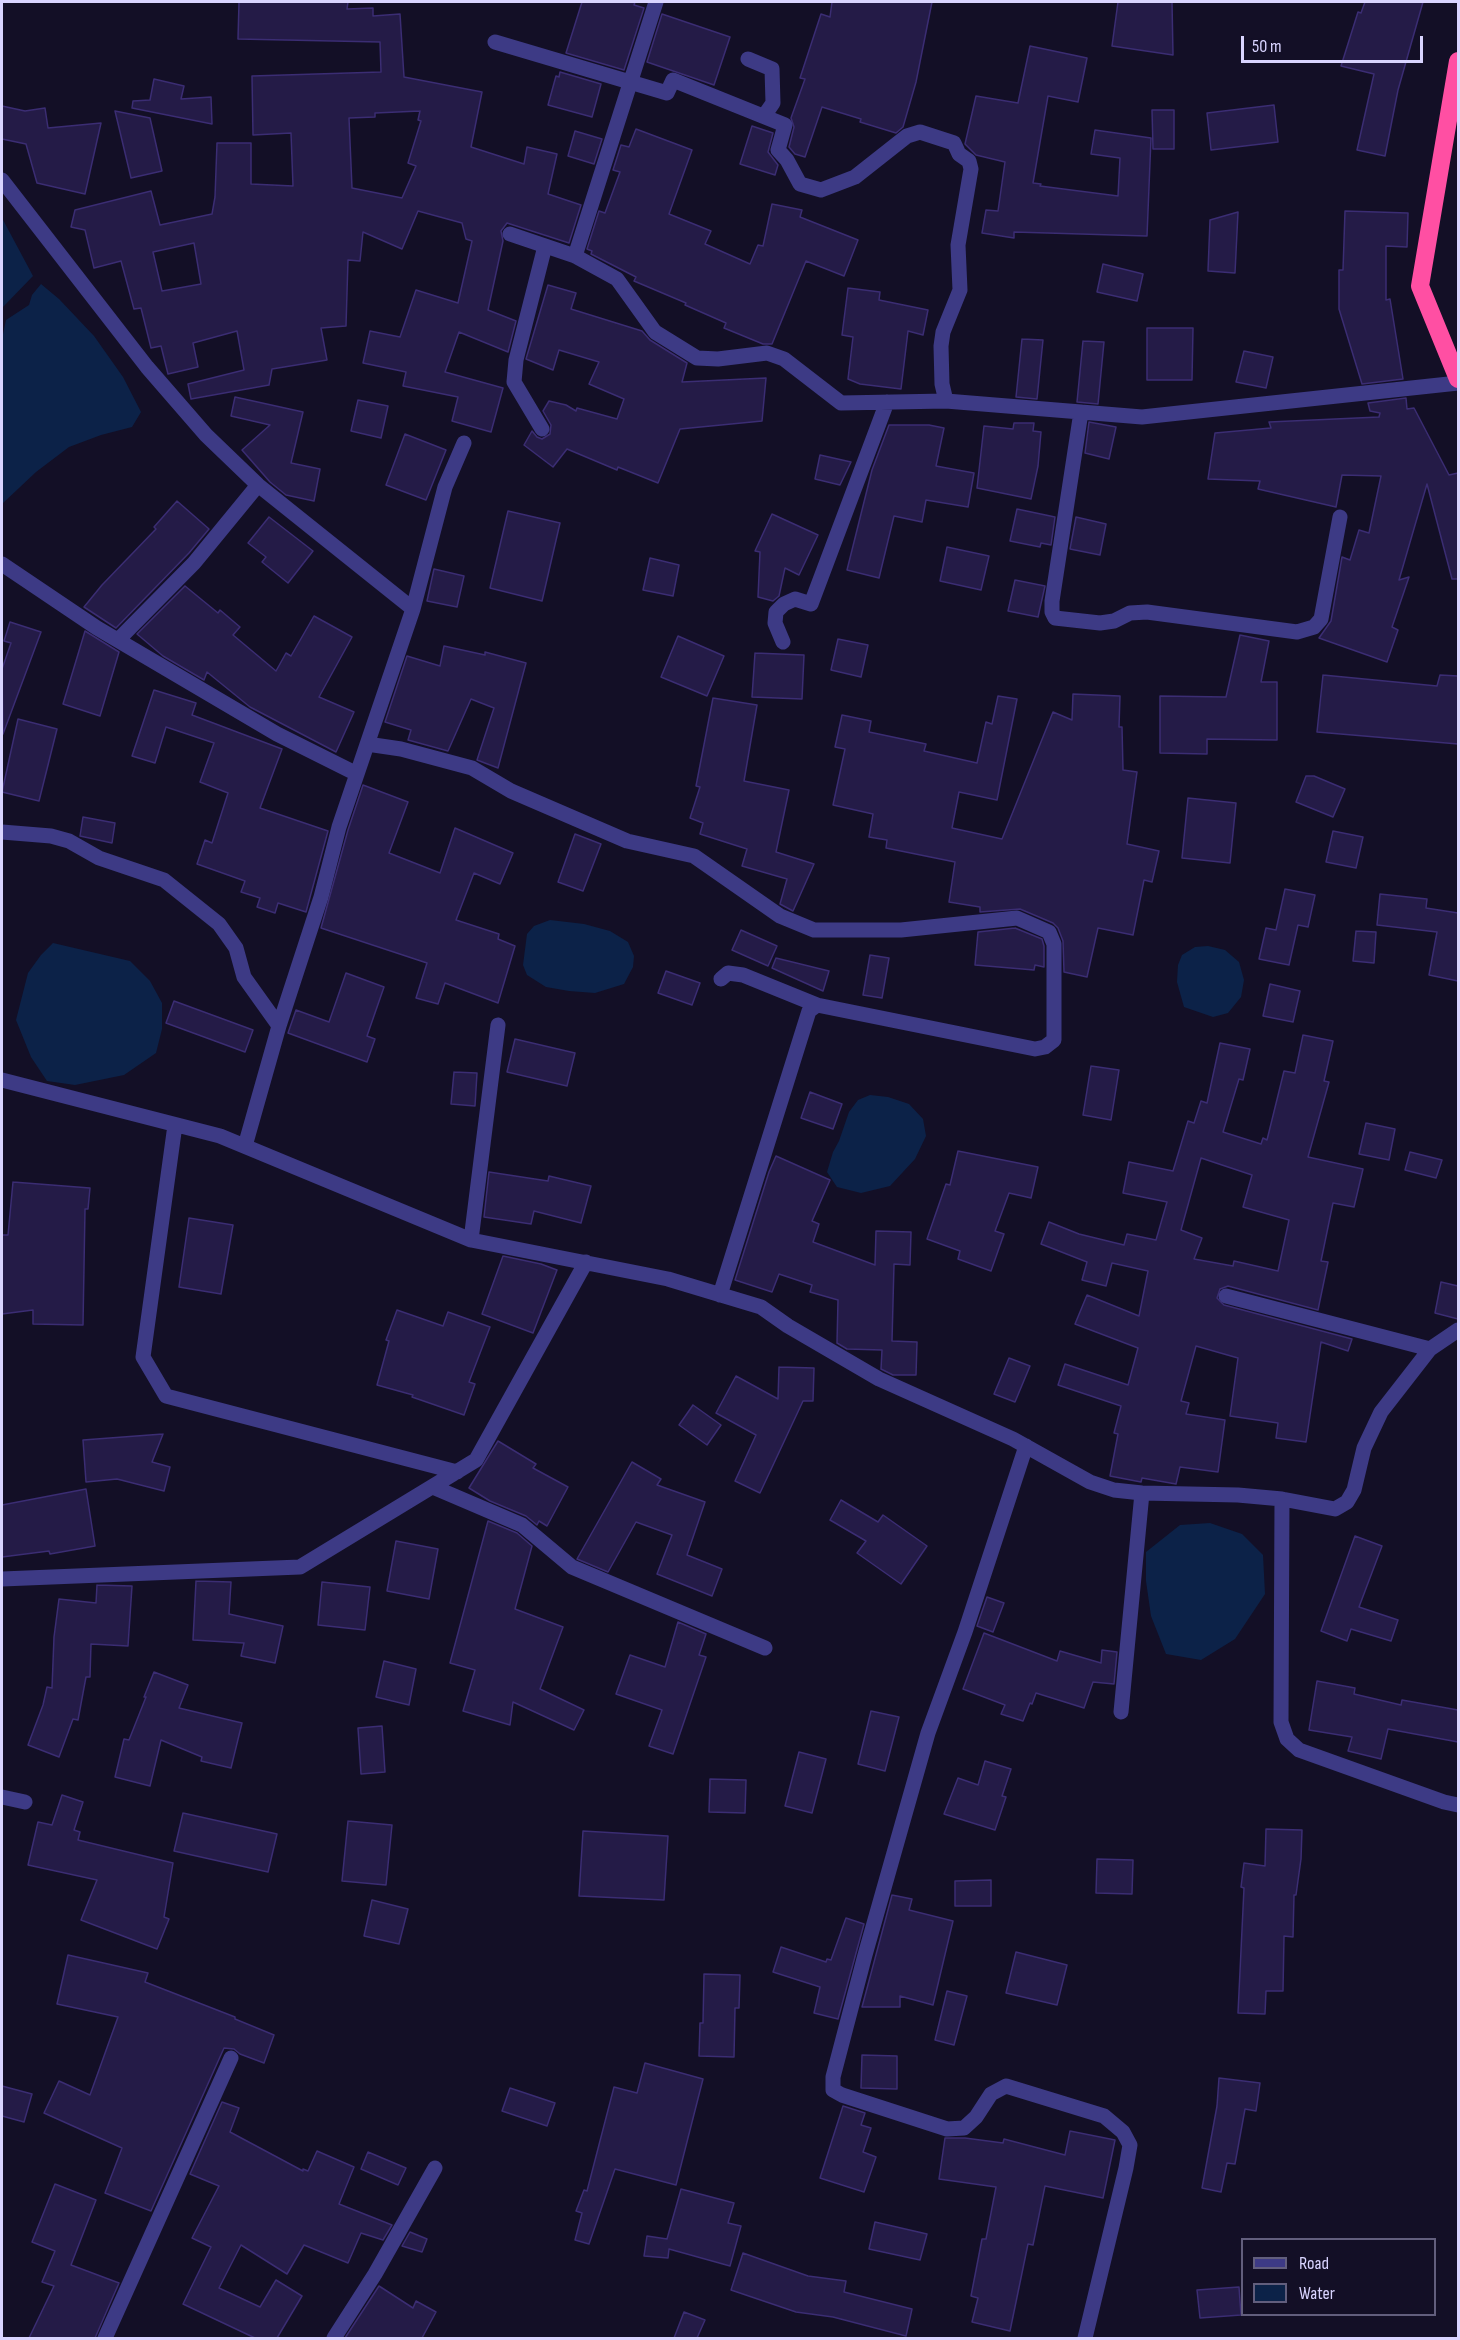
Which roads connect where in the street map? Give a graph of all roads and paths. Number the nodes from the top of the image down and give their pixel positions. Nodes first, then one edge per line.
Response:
1 (656, 2) edge
2 (495, 42) dead end
3 (748, 59) dead end
4 (1458, 61) edge
5 (632, 81) junction
6 (764, 116) junction
7 (2, 180) edge
8 (510, 234) dead end
9 (545, 246) junction
10 (574, 256) junction
11 (1458, 381) edge
12 (946, 401) junction
13 (887, 402) junction
14 (1082, 412) junction
15 (542, 429) dead end
16 (464, 443) dead end
17 (258, 485) junction
18 (1340, 517) dead end
19 (2, 564) edge
20 (413, 609) junction
21 (118, 640) junction
22 (783, 642) dead end
23 (367, 744) junction
24 (357, 774) junction
25 (2, 832) edge
26 (721, 979) dead end
27 (817, 1005) junction
28 (498, 1025) dead end
29 (279, 1026) junction
30 (2, 1080) edge
31 (175, 1125) junction
32 (245, 1146) junction
33 (471, 1240) junction
34 (586, 1262) junction
35 (720, 1295) junction
36 (1226, 1296) dead end
37 (1458, 1330) edge
38 (1430, 1349) junction
39 (1026, 1446) junction
40 (456, 1472) junction
41 (433, 1487) junction
42 (1142, 1493) junction
43 (1282, 1499) junction
44 (2, 1579) edge
45 (765, 1648) dead end
46 (1121, 1712) dead end
47 (2, 1797) edge
48 (25, 1802) dead end
49 (1458, 1805) edge
50 (231, 2058) dead end
51 (435, 2168) dead end
52 (105, 2338) edge
53 (334, 2338) edge
54 (1085, 2338) edge

1 - 5 street
2 - 5 street
3 - 6 street
4 - 11 highway
5 - 6 street
5 - 10 street
6 - 12 street
7 - 17 street
8 - 9 street
9 - 10 street
9 - 15 street
10 - 13 street
11 - 14 street
12 - 13 street
12 - 14 street
13 - 22 street
14 - 18 street
16 - 20 street
17 - 20 street
17 - 21 street
19 - 21 street
20 - 23 street
21 - 24 street
23 - 24 street
23 - 27 street
24 - 29 street
25 - 29 street
26 - 27 street
27 - 35 street
28 - 33 street
29 - 32 street
30 - 31 street
31 - 32 street
31 - 40 street
32 - 33 street
33 - 34 street
34 - 35 street
34 - 40 street
35 - 39 street
36 - 38 street
37 - 38 street
38 - 43 street
39 - 42 street
39 - 54 street
40 - 41 street
41 - 44 street
41 - 45 street
42 - 43 street
42 - 46 street
43 - 49 street
47 - 48 street
50 - 52 street
51 - 53 street

